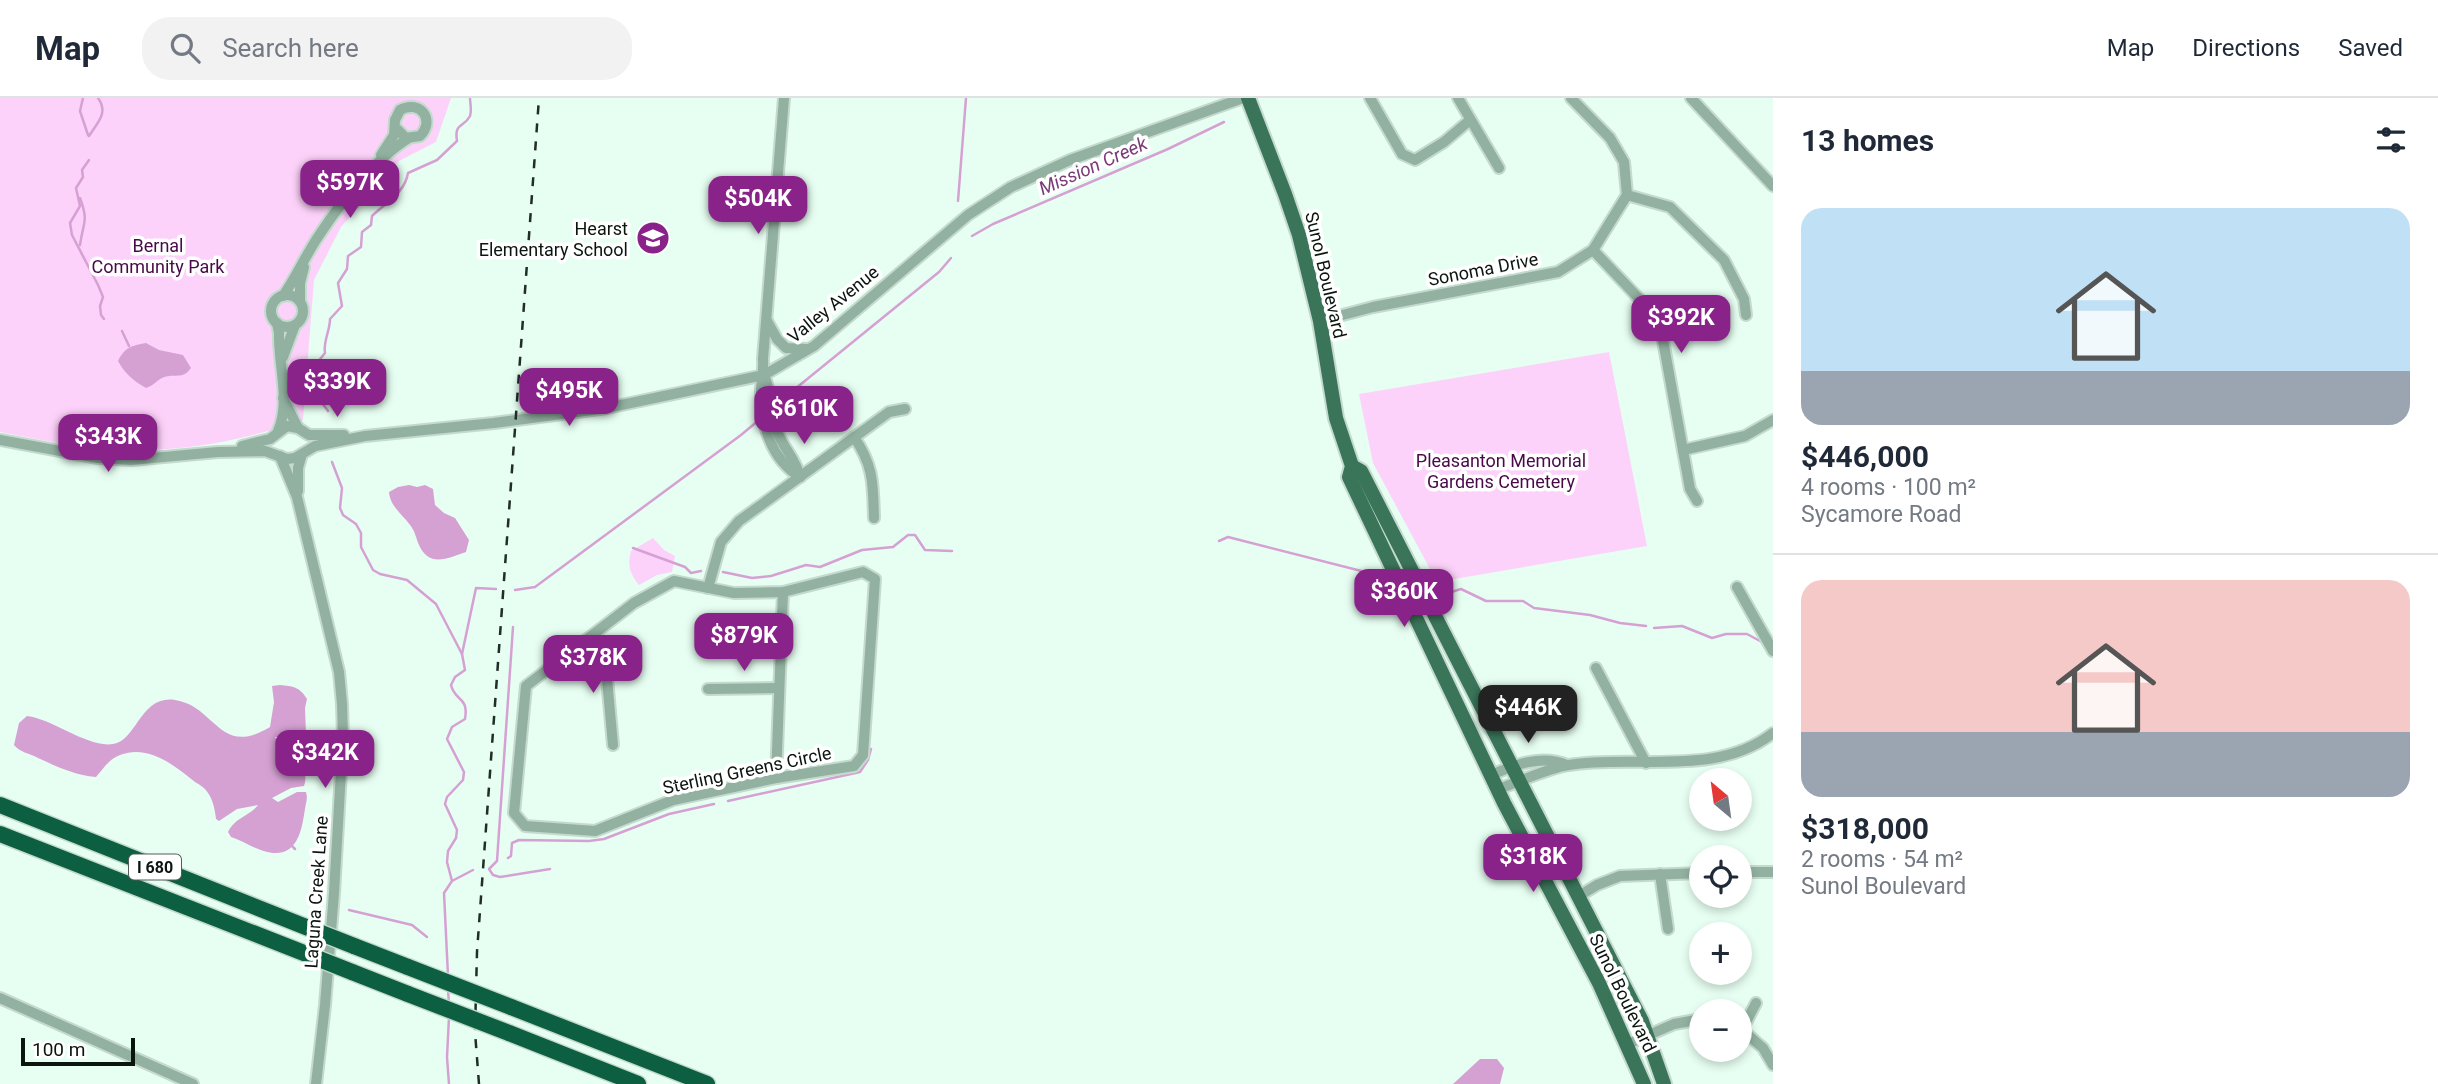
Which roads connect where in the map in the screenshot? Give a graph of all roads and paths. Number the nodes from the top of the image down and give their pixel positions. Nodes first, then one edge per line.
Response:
1 (784, 98) edge
2 (1246, 98) edge
3 (1370, 98) edge
4 (1458, 98) edge
5 (1571, 98) edge
6 (1691, 98) edge
7 (1470, 120) junction
8 (396, 128) junction
9 (409, 138) junction
10 (1499, 168) dead end
11 (371, 170) junction
12 (1773, 186) edge
13 (1627, 195) junction
14 (1593, 250) junction
15 (308, 254) junction
16 (283, 296) junction
17 (300, 301) junction
18 (1746, 314) dead end
19 (767, 321) junction
20 (1320, 321) junction
21 (277, 323) junction
22 (295, 325) junction
23 (809, 349) junction
24 (282, 363) junction
25 (764, 375) junction
26 (283, 398) junction
27 (905, 409) dead end
28 (1773, 420) edge
29 (300, 430) junction
30 (276, 433) junction
31 (365, 436) junction
32 (854, 438) junction
33 (0, 440) edge
34 (1683, 450) junction
35 (218, 452) junction
36 (303, 452) junction
37 (279, 454) junction
38 (1352, 466) junction
39 (800, 477) junction
40 (298, 497) junction
41 (1697, 501) dead end
42 (1368, 514) junction
43 (874, 518) dead end
44 (1410, 566) junction
45 (1737, 587) dead end
46 (708, 588) junction
47 (783, 593) junction
48 (584, 641) junction
49 (1773, 651) edge
50 (1596, 668) dead end
51 (779, 688) junction
52 (708, 689) dead end
53 (1773, 733) edge
54 (614, 745) dead end
55 (1646, 763) junction
56 (1567, 765) junction
57 (1511, 766) junction
58 (1491, 775) junction
59 (776, 778) junction
60 (1519, 782) junction
61 (1498, 789) junction
62 (0, 805) edge
63 (0, 834) edge
64 (1752, 872) edge
65 (1773, 872) edge
66 (1689, 873) edge
67 (1660, 874) junction
68 (1578, 896) junction
69 (1668, 929) dead end
70 (0, 998) edge
71 (1756, 1003) dead end
72 (1752, 1010) edge
73 (1689, 1020) edge
74 (1647, 1035) junction
75 (1752, 1038) edge
76 (1628, 1044) junction
77 (1773, 1065) edge
78 (193, 1084) edge
79 (316, 1084) edge
80 (638, 1084) edge
81 (707, 1084) edge
82 (1644, 1084) edge
83 (1664, 1084) edge

1 - 19 street
2 - 20 main road, Sunol Boulevard
2 - 23 street, Valley Avenue
3 - 7 street
4 - 7 street
5 - 13 street
6 - 12 street
7 - 10 street
8 - 9 street
8 - 9 street
8 - 11 street
9 - 11 street
11 - 15 street
13 - 14 street, Sonoma Drive
13 - 18 street
14 - 20 street, Sonoma Drive
14 - 34 street
15 - 16 street
15 - 17 street
16 - 17 street
16 - 21 street
17 - 22 street
19 - 23 street
19 - 25 street
20 - 38 main road, Sunol Boulevard
21 - 22 street
21 - 24 street
22 - 24 street
23 - 25 street, Valley Avenue
24 - 26 street
25 - 31 street, Valley Avenue
25 - 39 street
26 - 29 street
26 - 30 street
27 - 32 street
28 - 34 street
29 - 30 street
29 - 31 street, Valley Avenue
29 - 36 street
30 - 35 street
30 - 37 street
31 - 36 street, Valley Avenue
32 - 39 street
32 - 43 street
33 - 35 street
34 - 41 street
35 - 37 street
36 - 37 street
36 - 40 street, Laguna Creek Lane
37 - 40 street, Laguna Creek Lane
38 - 42 main road, Sunol Boulevard
38 - 44 main road, Sunol Boulevard
39 - 46 street
40 - 79 street, Laguna Creek Lane
42 - 44 main road
42 - 58 main road, Sunol Boulevard
44 - 57 main road, Sunol Boulevard
45 - 49 street
46 - 47 street, Sterling Greens Circle
46 - 48 street, Sterling Greens Circle
47 - 51 street
47 - 59 street, Sterling Greens Circle
48 - 54 street
48 - 59 street, Sterling Greens Circle
50 - 55 street
51 - 52 street
51 - 59 street
53 - 55 street
55 - 56 street
56 - 57 street
56 - 60 street
57 - 58 street
57 - 60 main road, Sunol Boulevard
58 - 61 main road, Sunol Boulevard
60 - 61 street
60 - 68 main road, Sunol Boulevard
61 - 76 main road, Sunol Boulevard
62 - 81 highway, I 680, bridge
63 - 80 highway, I 680, bridge
64 - 65 street
66 - 67 street
67 - 68 street
67 - 69 street
68 - 74 main road, Sunol Boulevard
70 - 78 street
71 - 72 street
73 - 74 street
74 - 76 street
74 - 83 main road, Sunol Boulevard
75 - 77 street
76 - 82 main road, Sunol Boulevard

